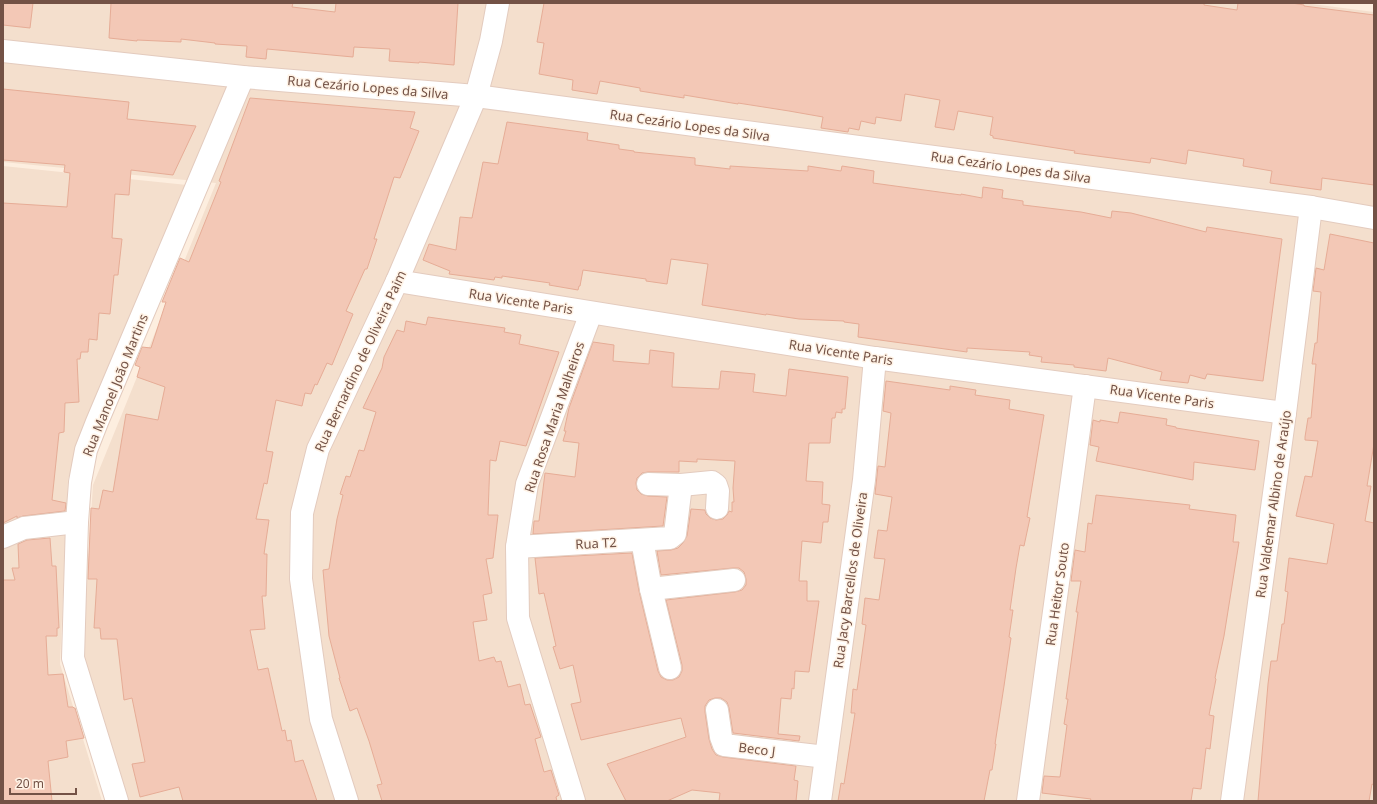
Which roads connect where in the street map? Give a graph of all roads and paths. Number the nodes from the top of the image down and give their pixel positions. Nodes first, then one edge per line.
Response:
1 (498, 3) edge
2 (3, 51) edge
3 (243, 77) junction
4 (476, 96) junction
5 (1311, 207) junction
6 (1374, 218) edge
7 (397, 281) junction
8 (591, 313) junction
9 (875, 358) junction
10 (1085, 386) junction
11 (1285, 413) junction
12 (648, 484) dead end
13 (681, 485) junction
14 (717, 508) dead end
15 (77, 522) junction
16 (3, 537) edge
17 (642, 540) junction
18 (517, 547) junction
19 (734, 580) dead end
20 (651, 589) junction
21 (670, 668) dead end
22 (717, 710) dead end
23 (826, 757) junction
24 (117, 801) edge
25 (347, 801) edge
26 (574, 801) edge
27 (820, 801) edge
28 (1028, 801) edge
29 (1232, 801) edge

1 - 4 street, Rua Bernardino de Oliveira Paim
2 - 3 street, Rua Cezário Lopes da Silva
3 - 4 street, Rua Cezário Lopes da Silva
3 - 15 street, Rua Manoel João Martins
4 - 5 street, Rua Cezário Lopes da Silva
4 - 7 street, Rua Bernardino de Oliveira Paim
5 - 6 street, Rua Cezário Lopes da Silva
5 - 11 street, Rua Valdemar Albino de Araújo
7 - 8 street, Rua Vicente Paris
7 - 25 street, Rua Bernardino de Oliveira Paim
8 - 9 street, Rua Vicente Paris
8 - 18 street, Rua Rosa Maria Malheiros
9 - 10 street, Rua Vicente Paris
9 - 23 street, Rua Jacy Barcellos de Oliveira
10 - 11 street, Rua Vicente Paris
10 - 28 street, Rua Heitor Souto
11 - 29 street, Rua Valdemar Albino de Araújo
12 - 13 street
13 - 14 street
13 - 17 street, Rua T2
15 - 16 street
15 - 24 street, Rua Manoel João Martins
17 - 18 street, Rua T2
17 - 20 street
18 - 26 street, Rua Rosa Maria Malheiros
19 - 20 street
20 - 21 street
22 - 23 street, Beco J
23 - 27 street, Rua Jacy Barcellos de Oliveira

